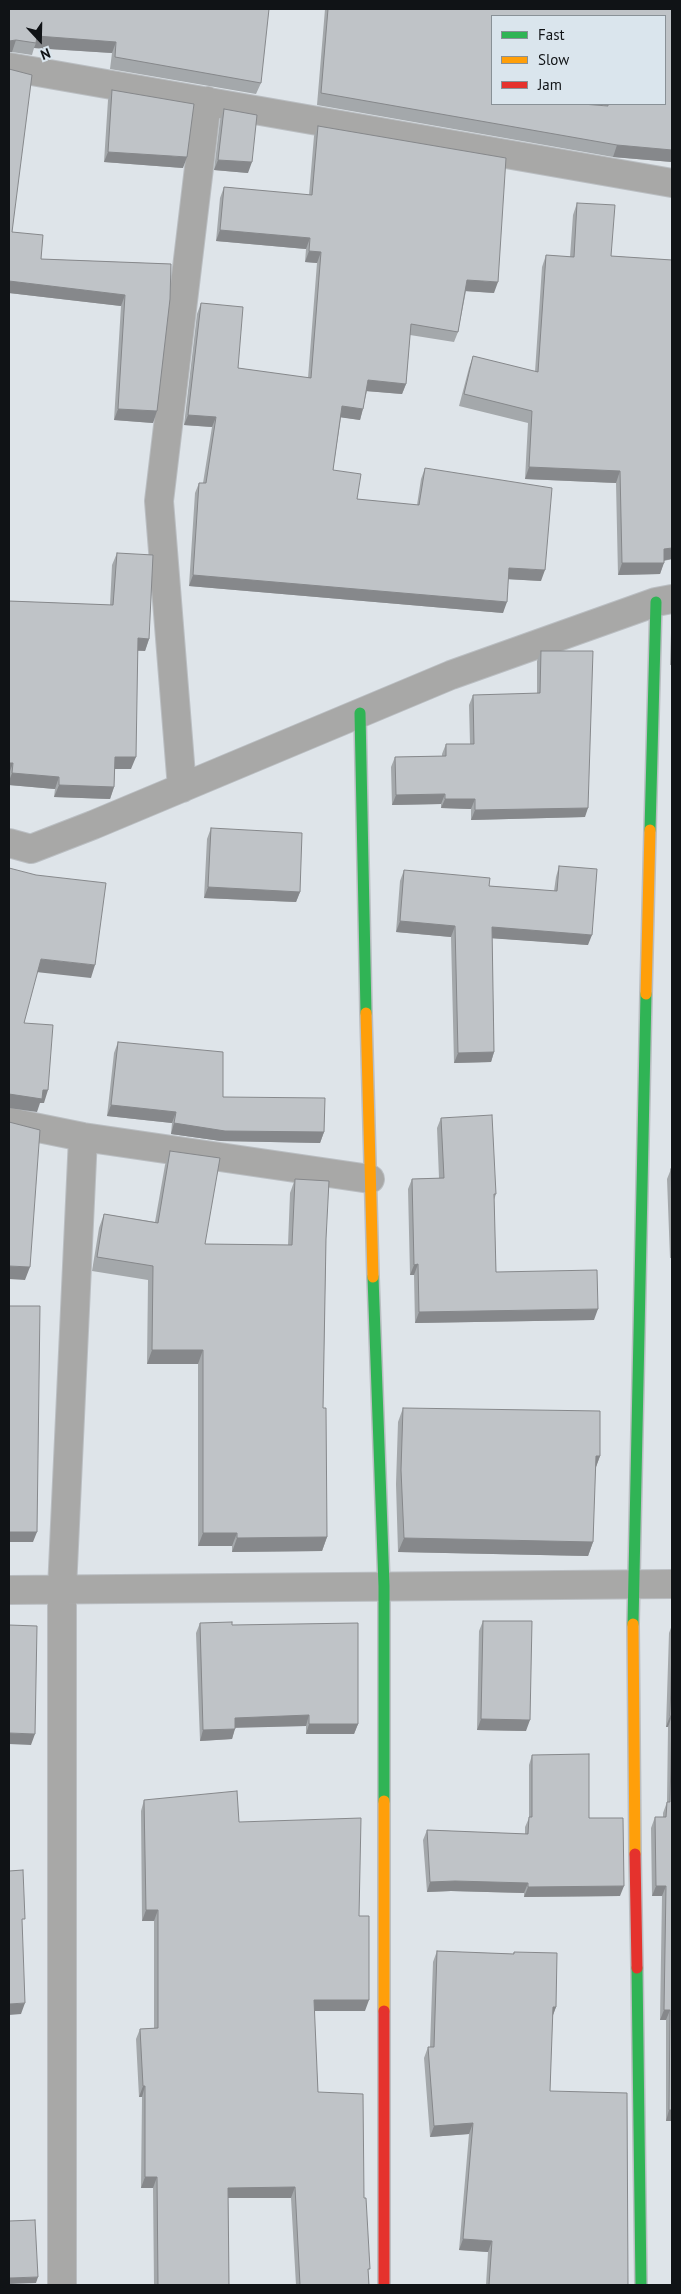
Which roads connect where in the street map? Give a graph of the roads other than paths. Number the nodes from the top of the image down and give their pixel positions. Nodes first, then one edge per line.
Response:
1 (9, 67) edge
2 (207, 101) junction
3 (672, 183) edge
4 (664, 601) edge
5 (360, 713) junction
6 (182, 788) junction
7 (9, 843) edge
8 (9, 1122) edge
9 (83, 1137) junction
10 (370, 1179) junction
11 (632, 1584) junction
12 (672, 1584) edge
13 (384, 1586) junction
14 (62, 1589) junction
15 (9, 1590) edge
16 (62, 2285) edge
17 (384, 2285) edge
18 (641, 2285) edge

1 - 2 street
2 - 3 street
2 - 6 street
4 - 5 street
4 - 11 street
5 - 6 street
5 - 10 street
6 - 7 street
8 - 9 street
9 - 10 street
9 - 14 street
10 - 13 street
11 - 12 street
11 - 13 street
11 - 18 street
13 - 14 street
13 - 17 street
14 - 15 street
14 - 16 street

